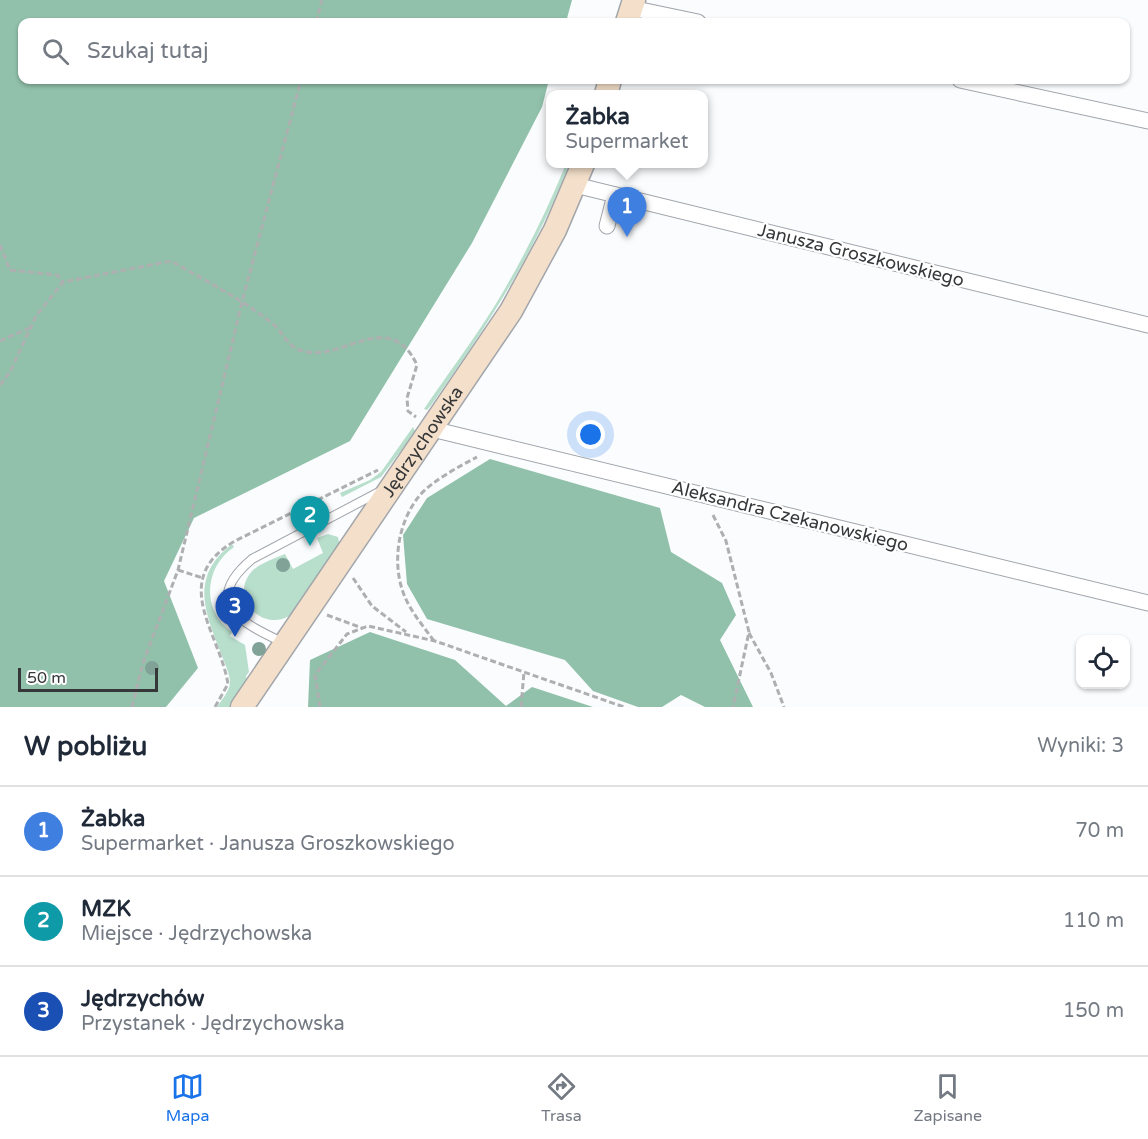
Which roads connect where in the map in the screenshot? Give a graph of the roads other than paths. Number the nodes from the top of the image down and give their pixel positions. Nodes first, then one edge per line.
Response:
1 (631, 10) edge
2 (676, 18) edge
3 (978, 84) edge
4 (1148, 121) edge
5 (581, 168) edge
6 (575, 185) junction
7 (615, 195) junction
8 (607, 226) dead end
9 (1148, 325) edge
10 (423, 418) junction
11 (387, 477) junction
12 (1148, 603) edge
13 (285, 644) junction
14 (242, 707) edge

1 - 2 street
3 - 4 street
5 - 6 main road, Jędrzychowska
6 - 7 street, Janusza Groszkowskiego
6 - 10 main road, Jędrzychowska
7 - 8 street
7 - 9 street, Janusza Groszkowskiego
10 - 11 main road, Jędrzychowska
10 - 12 street, Aleksandra Czekanowskiego
11 - 13 main road, Jędrzychowska
11 - 13 lane
13 - 14 main road, Jędrzychowska

